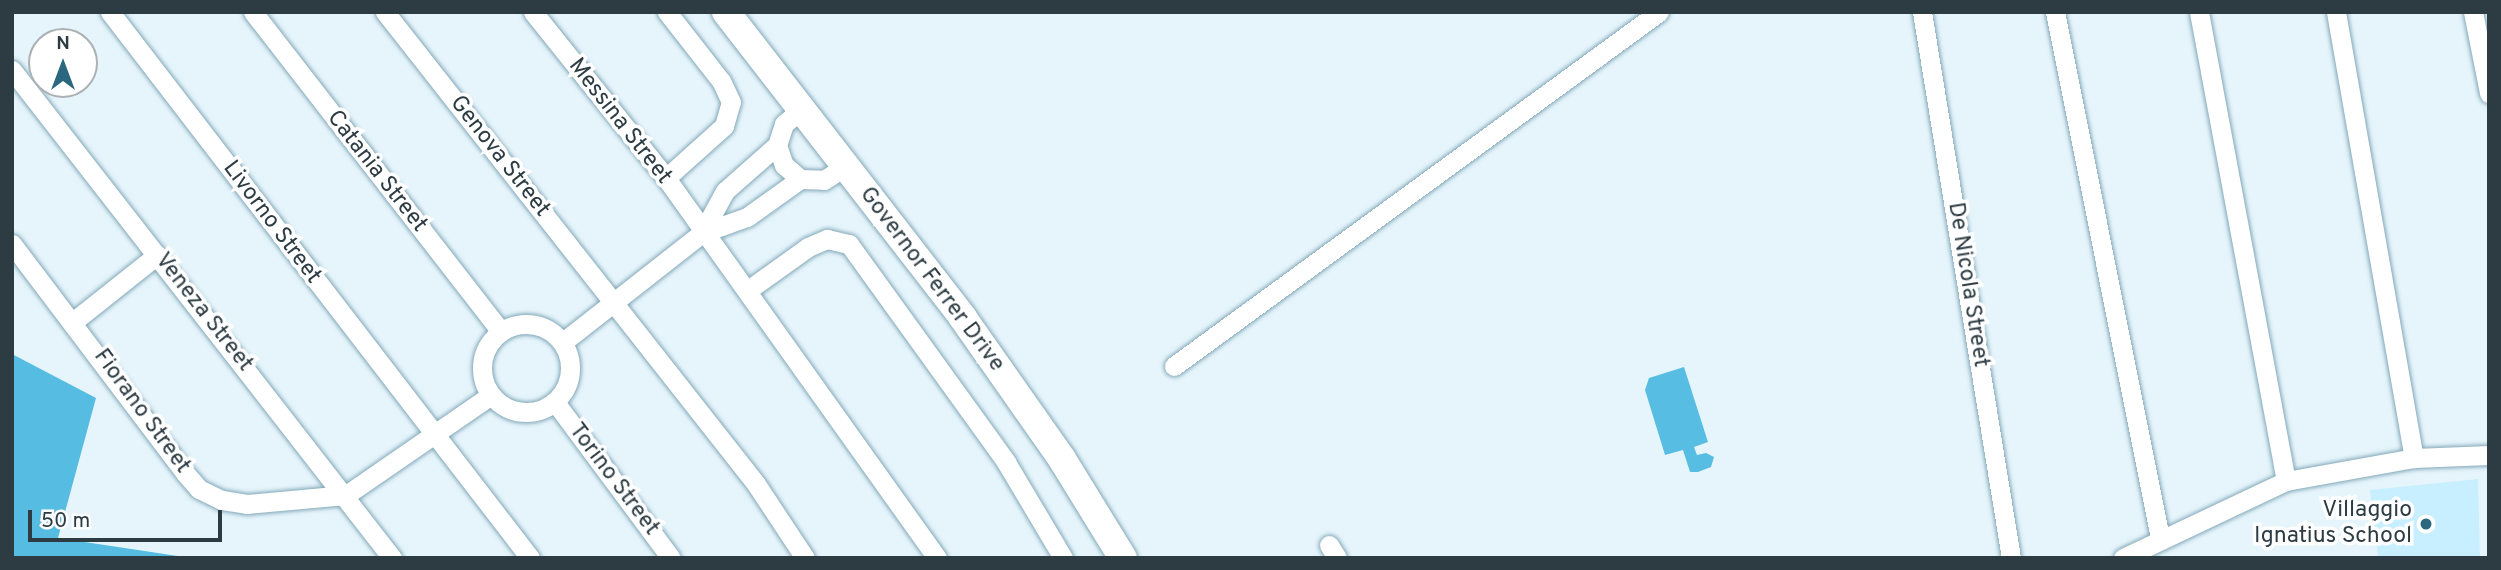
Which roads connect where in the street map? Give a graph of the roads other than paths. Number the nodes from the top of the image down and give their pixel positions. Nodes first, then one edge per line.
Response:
1 (110, 12) edge
2 (253, 12) edge
3 (386, 12) edge
4 (533, 12) edge
5 (667, 12) edge
6 (726, 12) edge
7 (1659, 12) edge
8 (1922, 12) edge
9 (2055, 12) edge
10 (2199, 12) edge
11 (2336, 12) edge
12 (2473, 12) edge
13 (12, 70) edge
14 (2489, 93) edge
15 (802, 110) junction
16 (778, 145) junction
17 (844, 167) junction
18 (666, 178) junction
19 (800, 179) junction
20 (702, 233) junction
21 (12, 244) edge
22 (157, 255) junction
23 (748, 290) junction
24 (613, 303) junction
25 (75, 321) junction
26 (500, 331) junction
27 (563, 342) junction
28 (1174, 366) dead end
29 (491, 395) junction
30 (555, 402) junction
31 (433, 435) junction
32 (2489, 455) edge
33 (2414, 458) junction
34 (2286, 481) junction
35 (346, 495) junction
36 (2160, 538) junction
37 (392, 558) edge
38 (530, 558) edge
39 (671, 558) edge
40 (805, 558) edge
41 (937, 558) edge
42 (1063, 558) edge
43 (1123, 558) edge
44 (2011, 558) edge
45 (2123, 558) edge

1 - 31 street, Livorno Street
2 - 26 street, Catania Street
3 - 24 street, Genova Street
4 - 18 street, Messina Street
5 - 18 street
6 - 15 main road, Governor Ferrer Drive
7 - 28 street
8 - 44 street, De Nicola Street
9 - 36 street
10 - 34 street
11 - 33 street
12 - 14 street
13 - 22 street, Veneza Street
15 - 16 street
15 - 17 main road, Governor Ferrer Drive
16 - 19 street
16 - 20 street
17 - 19 street
17 - 43 main road, Governor Ferrer Drive
18 - 20 street, Messina Street
19 - 20 street
20 - 23 street, Messina Street
20 - 24 street
21 - 25 street, Fiorano Street
22 - 25 street
22 - 35 street, Veneza Street
23 - 41 street, Messina Street
23 - 42 street
24 - 27 street
24 - 40 street, Genova Street
25 - 35 street, Fiorano Street
26 - 27 street
26 - 29 street
27 - 30 street
29 - 30 street
29 - 31 street, Fiorano Street
30 - 39 street, Torino Street
31 - 35 street, Fiorano Street
31 - 38 street, Livorno Street
32 - 33 street
33 - 34 street
34 - 36 street
35 - 37 street, Veneza Street
36 - 45 street

